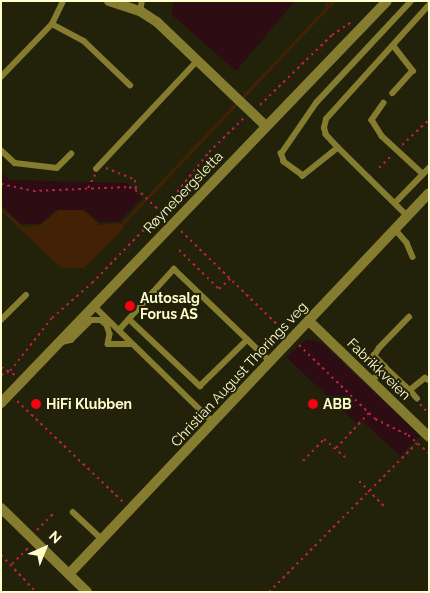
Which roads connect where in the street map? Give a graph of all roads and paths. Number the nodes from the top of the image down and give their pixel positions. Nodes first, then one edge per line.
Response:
1 (63, 1) edge
2 (109, 1) edge
3 (386, 1) edge
4 (411, 1) edge
5 (429, 5) edge
6 (141, 6) edge
7 (354, 21) dead end
8 (52, 24) junction
9 (393, 45) junction
10 (198, 60) junction
11 (1, 77) edge
12 (130, 85) dead end
13 (393, 93) dead end
14 (384, 103) dead end
15 (260, 105) dead end
16 (246, 114) junction
17 (429, 120) edge
18 (266, 126) junction
19 (338, 148) junction
20 (1, 150) edge
21 (397, 150) junction
22 (71, 154) dead end
23 (100, 163) junction
24 (379, 168) dead end
25 (429, 168) edge
26 (96, 169) joint
27 (423, 174) junction
28 (1, 184) edge
29 (88, 188) junction
30 (136, 189) junction
31 (429, 193) edge
32 (395, 203) junction
33 (161, 212) junction
34 (407, 216) junction
35 (170, 220) dead end
36 (178, 228) dead end
37 (394, 229) junction
38 (179, 250) dead end
39 (413, 257) dead end
40 (230, 279) junction
41 (26, 295) dead end
42 (93, 305) junction
43 (409, 317) dead end
44 (129, 319) junction
45 (1, 320) edge
46 (309, 321) junction
47 (119, 330) junction
48 (287, 333) dead end
49 (247, 340) junction
50 (56, 344) junction
51 (133, 344) junction
52 (298, 344) dead end
53 (271, 362) junction
54 (1, 367) edge
55 (385, 367) junction
56 (10, 371) junction
57 (1, 375) edge
58 (427, 377) edge
59 (372, 381) junction
60 (410, 390) junction
61 (417, 398) joint
62 (16, 400) dead end
63 (1, 403) edge
64 (369, 413) junction
65 (429, 414) edge
66 (213, 422) junction
67 (425, 437) edge
68 (417, 442) junction
69 (336, 448) junction
70 (429, 453) edge
71 (345, 456) dead end
72 (302, 460) dead end
73 (359, 481) dead end
74 (369, 490) junction
75 (124, 503) dead end
76 (1, 508) edge
77 (386, 508) dead end
78 (73, 512) dead end
79 (52, 514) dead end
80 (36, 532) dead end
81 (101, 538) junction
82 (30, 546) dead end
83 (1, 555) edge
84 (12, 564) junction
85 (69, 574) junction
86 (36, 592) edge
87 (87, 592) edge
88 (269, 592) edge

1 - 8 lane
2 - 6 street
3 - 18 street, Røynebergsletta
4 - 19 lane
5 - 9 lane
6 - 10 street
7 - 15 path
8 - 11 lane
8 - 12 lane
9 - 13 lane
9 - 19 lane
10 - 16 street
10 - 23 lane
14 - 21 lane
16 - 18 street
16 - 33 path
17 - 21 path
18 - 42 street, Røynebergsletta
19 - 32 lane
20 - 22 lane
21 - 24 path
21 - 27 lane
23 - 26 lane
23 - 30 path
25 - 27 lane
26 - 29 path
27 - 32 lane
28 - 29 path
29 - 30 path
30 - 33 path
31 - 34 street, Christian August Thorings veg
32 - 34 lane
33 - 35 path
33 - 56 path
34 - 37 street, Christian August Thorings veg
36 - 40 path
37 - 39 lane
37 - 46 street, Christian August Thorings veg
38 - 40 path
40 - 48 path
41 - 45 lane
42 - 47 lane
42 - 50 street, Røynebergsletta
43 - 55 lane
44 - 47 lane
44 - 49 lane
44 - 49 lane
46 - 53 street, Christian August Thorings veg
46 - 59 street, Fabrikkveien
47 - 51 lane
49 - 53 lane
50 - 51 lane
50 - 63 street, Røynebergsletta
51 - 66 lane
52 - 64 path
53 - 66 street, Christian August Thorings veg
54 - 56 path
55 - 59 lane
55 - 60 lane
56 - 57 path
58 - 60 lane
59 - 67 street, Fabrikkveien
60 - 61 lane
61 - 65 path
62 - 75 path
64 - 68 path
64 - 69 path
66 - 81 street, Christian August Thorings veg
67 - 68 path
68 - 70 path
68 - 74 path
69 - 71 path
69 - 72 path
73 - 74 path
74 - 77 path
74 - 88 path
76 - 85 street
78 - 81 lane
79 - 80 path
81 - 85 street, Christian August Thorings veg
82 - 84 path
83 - 84 path
84 - 86 path
85 - 87 street

